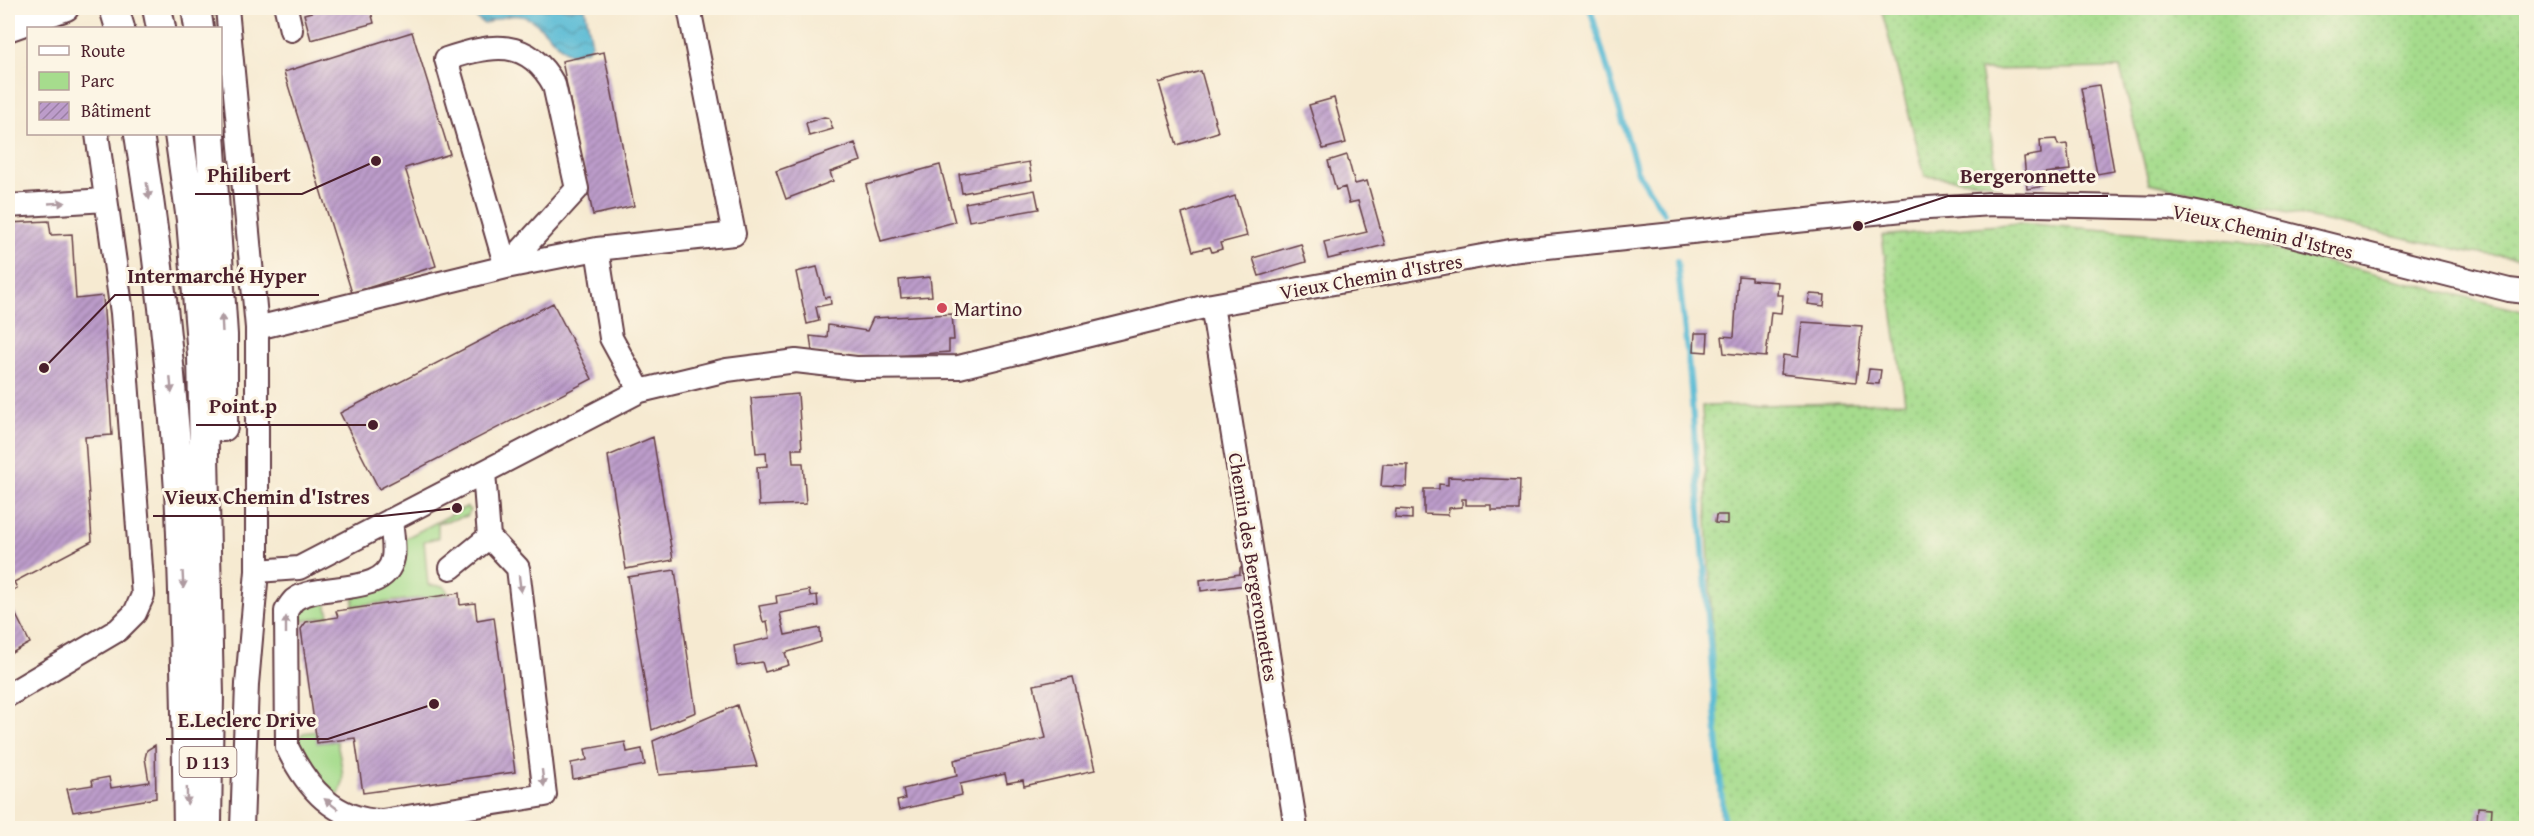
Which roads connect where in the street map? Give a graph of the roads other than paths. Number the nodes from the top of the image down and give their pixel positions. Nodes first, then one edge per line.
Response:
1 (114, 8) edge
2 (158, 8) edge
3 (196, 8) edge
4 (227, 8) edge
5 (286, 8) edge
6 (689, 8) edge
7 (8, 10) edge
8 (32, 15) edge
9 (69, 15) edge
10 (120, 27) edge
11 (161, 27) edge
12 (199, 27) edge
13 (8, 30) edge
14 (291, 30) dead end
15 (97, 135) edge
16 (140, 135) edge
17 (179, 135) edge
18 (210, 135) edge
19 (106, 200) junction
20 (8, 206) edge
21 (597, 249) junction
22 (506, 267) junction
23 (2526, 292) edge
24 (1212, 305) junction
25 (257, 328) junction
26 (640, 391) junction
27 (484, 472) junction
28 (391, 520) junction
29 (489, 537) junction
30 (451, 568) dead end
31 (257, 571) junction
32 (8, 695) edge
33 (208, 696) junction
34 (188, 828) edge
35 (207, 828) edge
36 (242, 828) edge
37 (1296, 828) edge

1 - 10 main road
2 - 11 main road
3 - 12 main road
4 - 25 street
5 - 14 street
6 - 21 street
7 - 8 street
8 - 9 street
8 - 13 street
15 - 19 street
16 -> 34 main road, D 113
17 - 33 main road, D 113
33 -> 18 main road
20 -> 19 street
19 - 32 street
21 - 22 street
21 - 26 street
22 - 22 street
22 - 25 street
23 - 24 street, Vieux Chemin d'Istres
24 - 26 street, Vieux Chemin d'Istres
24 - 37 street, Chemin des Bergeronnettes
25 - 31 street
26 - 27 street, Vieux Chemin d'Istres
27 - 28 street, Vieux Chemin d'Istres
27 - 29 street
29 -> 28 street
28 - 31 street, Vieux Chemin d'Istres
29 - 30 street
31 - 36 street
33 - 35 main road, D 113

